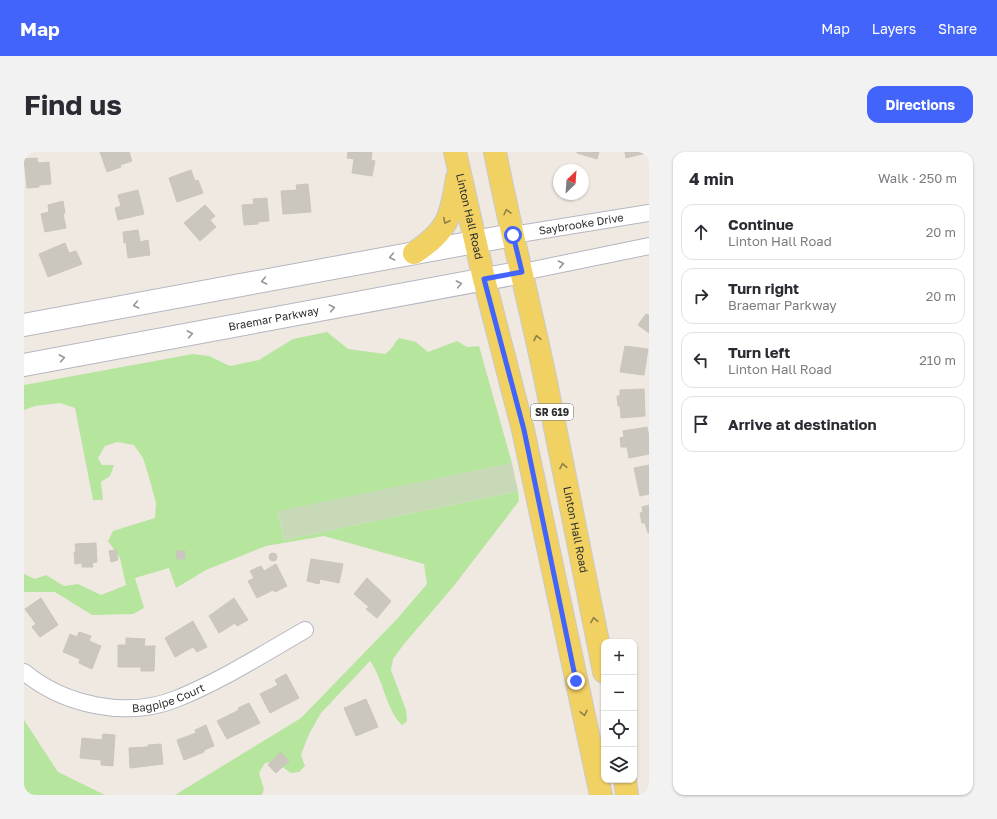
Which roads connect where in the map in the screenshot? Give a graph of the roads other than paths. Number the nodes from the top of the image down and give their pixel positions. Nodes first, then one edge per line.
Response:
1 (495, 152) edge
2 (457, 161) edge
3 (649, 212) edge
4 (513, 235) junction
5 (475, 242) junction
6 (649, 246) edge
7 (414, 253) junction
8 (522, 272) junction
9 (484, 279) junction
10 (24, 325) edge
11 (24, 365) edge
12 (304, 630) dead end
13 (601, 657) edge
14 (24, 672) edge
15 (626, 783) edge
16 (601, 795) edge
17 (628, 795) edge

4 -> 1 main road, Linton Hall Road / SR 619
2 - 5 main road, Linton Hall Road / SR 619
2 -> 7 main road
3 - 4 street, Saybrooke Drive
4 - 5 street
4 - 8 main road, Linton Hall Road / SR 619
5 - 7 street
5 - 9 main road, Linton Hall Road / SR 619
8 -> 6 street
7 -> 10 street
8 - 9 street, Braemar Parkway
13 -> 8 main road, Linton Hall Road / SR 619
11 -> 9 street, Braemar Parkway
9 -> 16 main road, Linton Hall Road / SR 619
12 - 14 street, Bagpipe Court
15 - 17 main road

